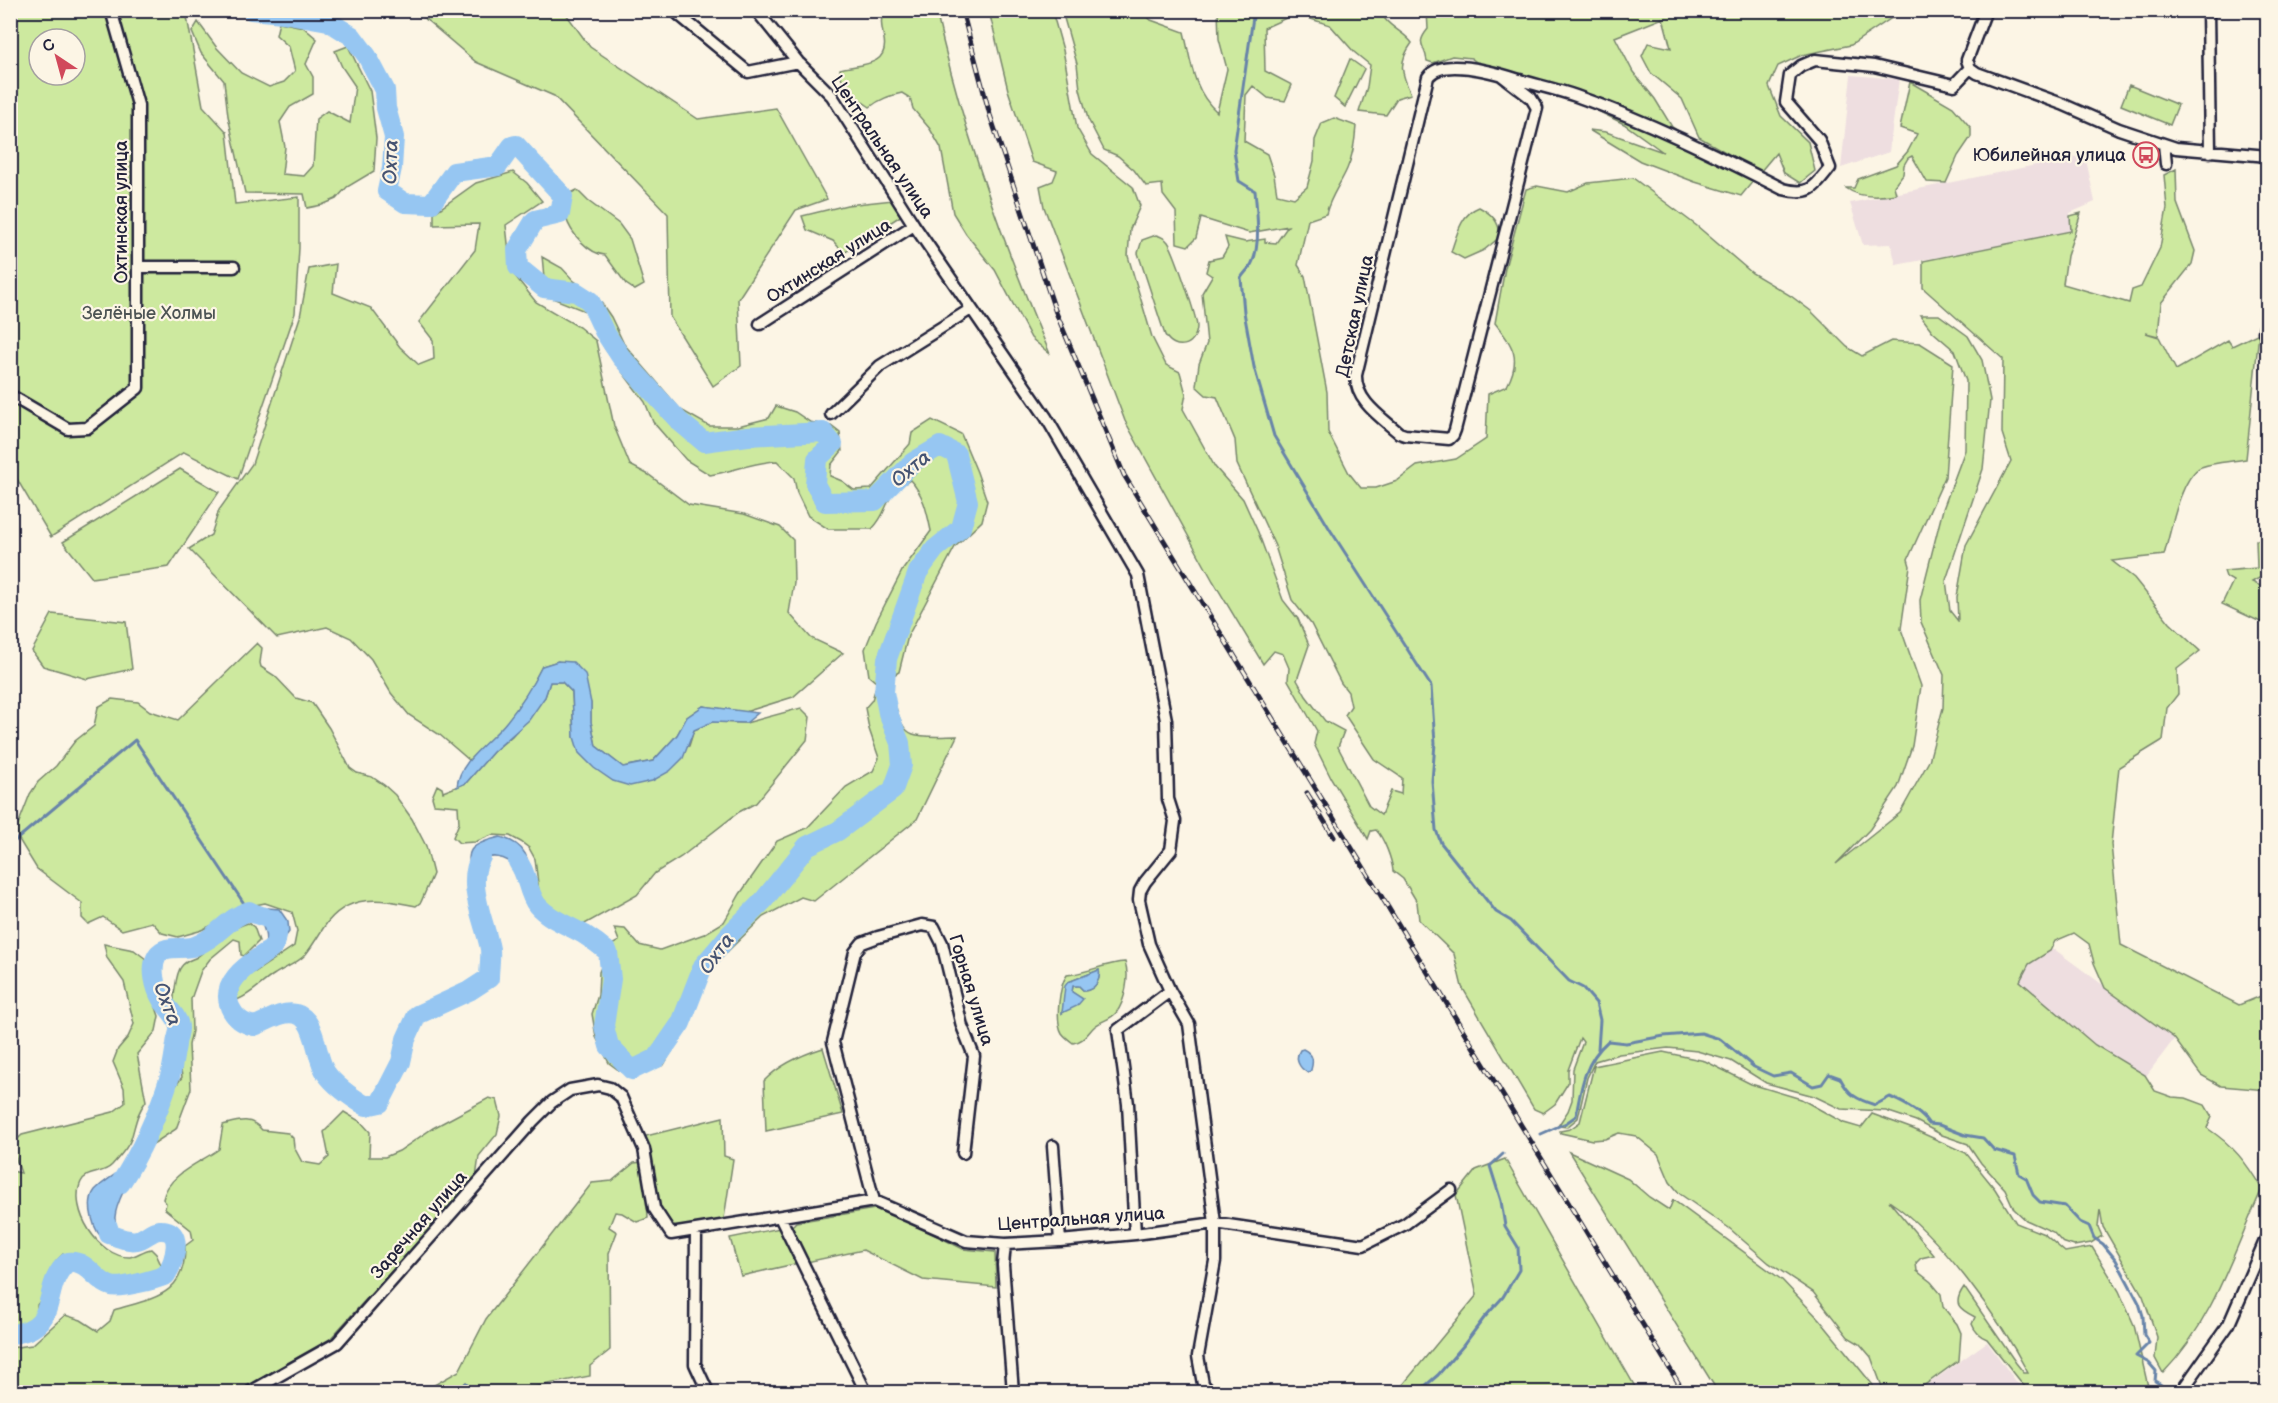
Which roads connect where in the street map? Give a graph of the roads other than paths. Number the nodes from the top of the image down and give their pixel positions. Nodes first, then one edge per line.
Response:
1 (111, 10) edge
2 (756, 10) edge
3 (1986, 10) edge
4 (2208, 10) edge
5 (680, 15) dead end
6 (798, 62) junction
7 (1970, 68) junction
8 (1500, 74) junction
9 (2164, 144) junction
10 (2210, 152) junction
11 (2268, 156) edge
12 (2166, 164) dead end
13 (914, 225) junction
14 (138, 267) junction
15 (234, 267) dead end
16 (971, 309) junction
17 (2268, 311) edge
18 (760, 324) dead end
19 (2264, 332) dead end
20 (10, 395) edge
21 (831, 414) dead end
22 (1170, 991) junction
23 (1053, 1146) dead end
24 (963, 1153) dead end
25 (1451, 1190) dead end
26 (874, 1201) junction
27 (780, 1217) junction
28 (1215, 1223) junction
29 (696, 1231) junction
30 (1135, 1234) junction
31 (2268, 1234) edge
32 (1060, 1241) junction
33 (1005, 1244) junction
34 (250, 1392) edge
35 (708, 1392) edge
36 (866, 1392) edge
37 (1013, 1392) edge
38 (1210, 1392) edge
39 (2181, 1392) edge

1 - 14 street, Охтинская улица
2 - 6 street, Центральная улица
3 - 7 street
4 - 10 street
5 - 6 street
6 - 13 street, Центральная улица
7 - 8 street
7 - 9 street
8 - 8 street, Детская улица
9 - 10 street
9 - 12 street
10 - 11 street
13 - 16 street, Центральная улица
13 - 18 street, Охтинская улица
14 - 15 street
14 - 20 street, Охтинская улица
16 - 21 street
16 - 22 street, Центральная улица
17 - 19 street
22 - 28 street, Центральная улица
22 - 30 street
23 - 32 street
24 - 26 street, Горная улица
25 - 28 street, Центральная улица
26 - 27 street
26 - 33 street, Центральная улица
27 - 29 street
27 - 36 street
28 - 30 street, Центральная улица
28 - 38 street, Центральная улица
29 - 34 street, Заречная улица
29 - 35 street
30 - 32 street, Центральная улица
31 - 39 street
32 - 33 street, Центральная улица
33 - 37 street

